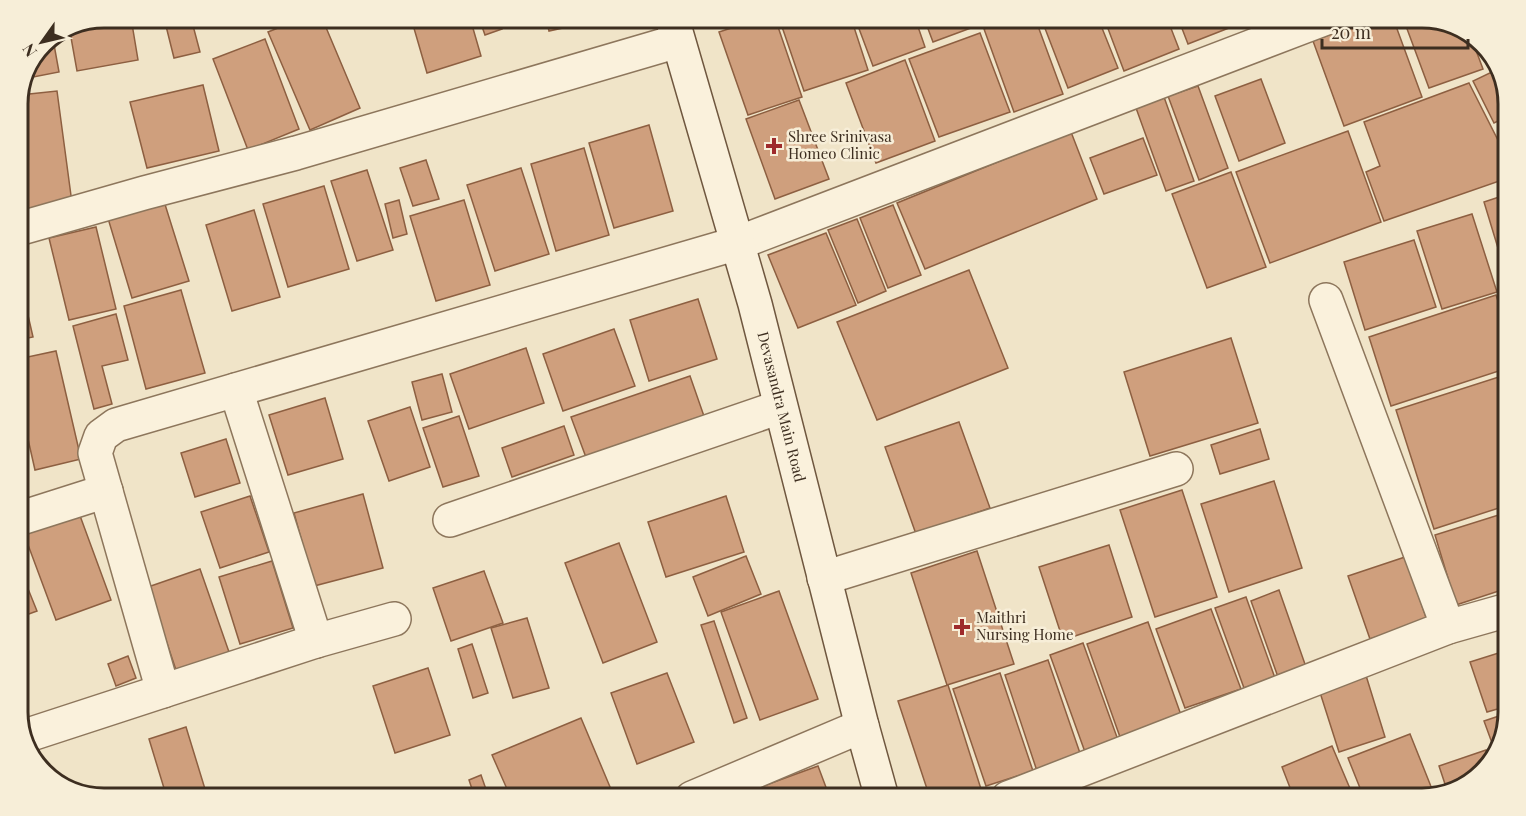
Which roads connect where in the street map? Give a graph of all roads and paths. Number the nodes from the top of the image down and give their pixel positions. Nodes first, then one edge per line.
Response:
1 (673, 28) edge
2 (680, 28) edge
3 (1300, 28) edge
4 (29, 226) edge
5 (738, 243) junction
6 (1326, 300) dead end
7 (236, 390) junction
8 (780, 407) junction
9 (1176, 469) dead end
10 (106, 491) junction
11 (29, 516) edge
12 (450, 520) dead end
13 (824, 578) junction
14 (1498, 613) edge
15 (394, 620) dead end
16 (1448, 627) junction
17 (316, 641) junction
18 (163, 691) junction
19 (862, 726) junction
20 (32, 733) edge
21 (716, 788) edge
22 (879, 788) edge
23 (1034, 788) edge

1 - 4 street
2 - 5 street, Devasandra Main Road
3 - 5 street
5 - 7 street
5 - 8 street, Devasandra Main Road
6 - 16 street
7 - 10 street
7 - 17 street
8 - 12 street
8 - 13 street, Devasandra Main Road
9 - 13 street
10 - 11 street
10 - 18 street
13 - 19 street, Devasandra Main Road
14 - 16 street
15 - 17 street
16 - 23 street
17 - 18 street
18 - 20 street
19 - 21 street
19 - 22 street, Devasandra Main Road

